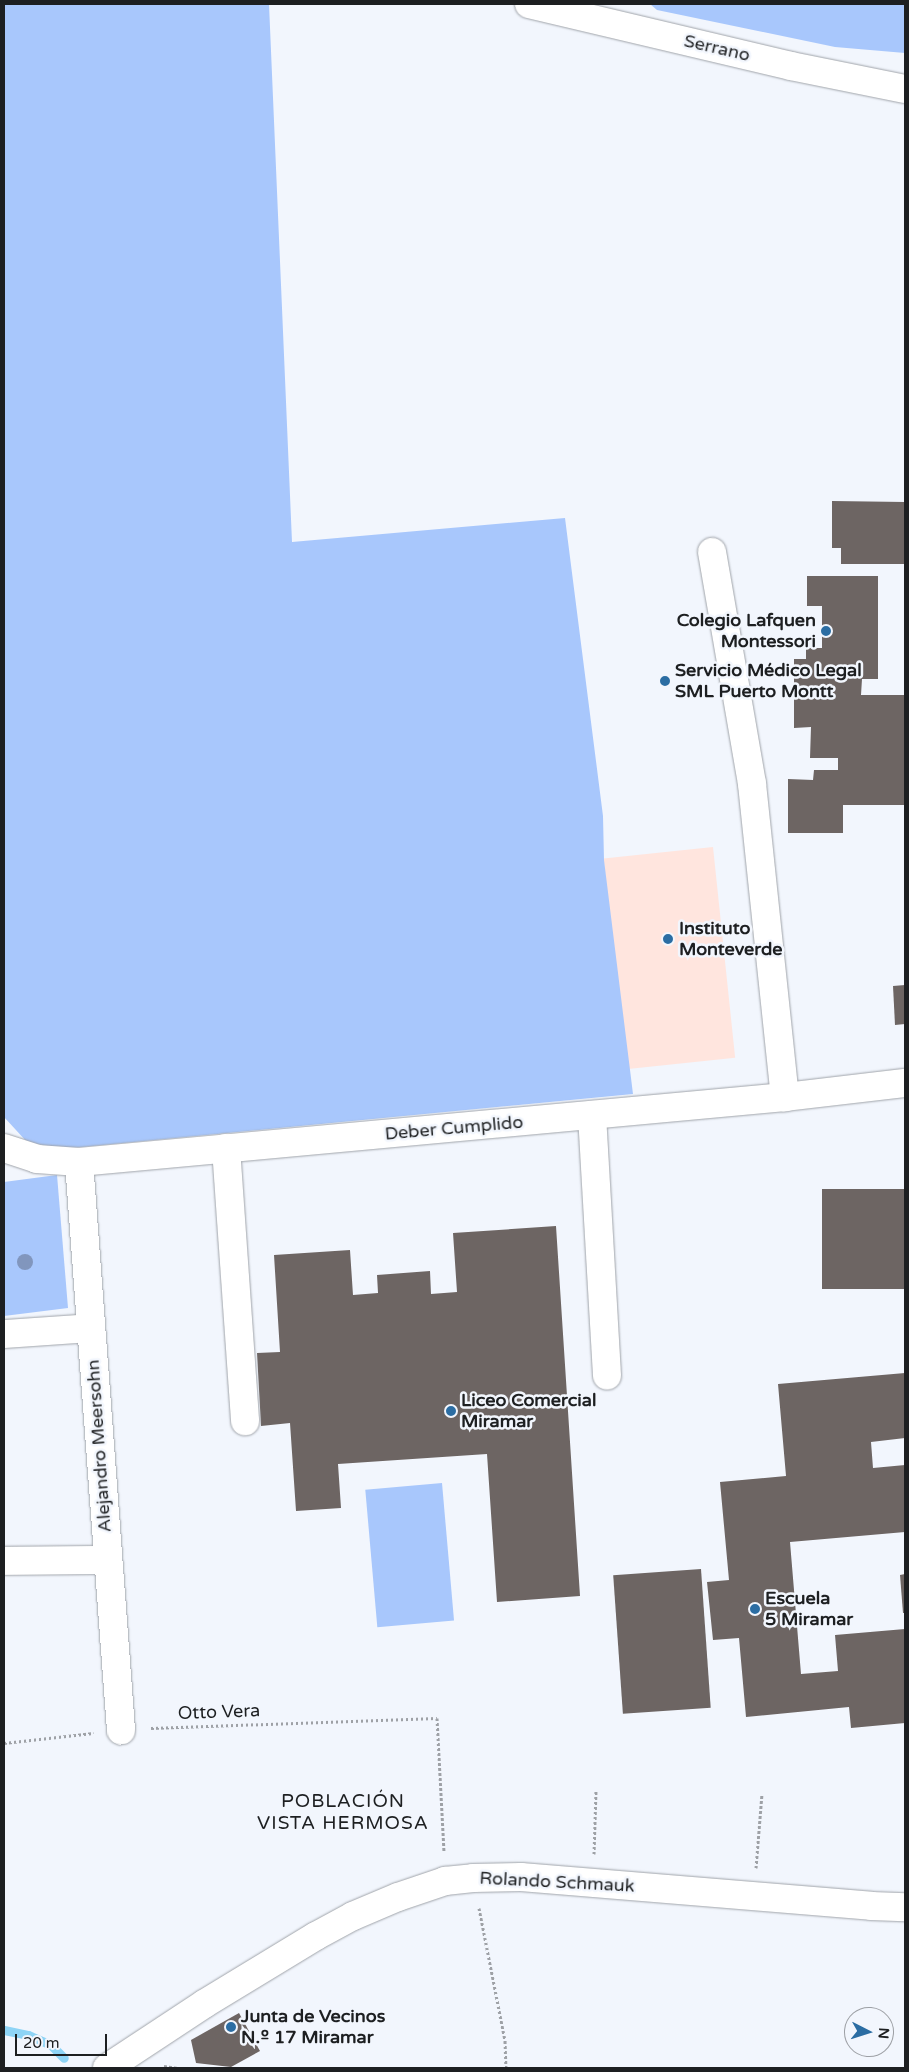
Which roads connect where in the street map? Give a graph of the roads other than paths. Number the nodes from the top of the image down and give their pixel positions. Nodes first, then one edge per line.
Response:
1 (529, 4) edge
2 (905, 89) edge
3 (712, 552) dead end
4 (905, 1083) edge
5 (785, 1097) junction
6 (592, 1115) junction
7 (4, 1148) edge
8 (226, 1148) junction
9 (79, 1162) junction
10 (91, 1328) junction
11 (4, 1334) edge
12 (607, 1376) dead end
13 (245, 1421) dead end
14 (107, 1560) junction
15 (4, 1561) edge
16 (121, 1730) road end
17 (905, 1907) edge
18 (107, 2068) edge

1 - 2 street, Serrano
3 - 5 street
4 - 5 street, Deber Cumplido
5 - 6 street, Deber Cumplido
6 - 8 street, Deber Cumplido
6 - 12 street
7 - 9 street, Deber Cumplido
8 - 9 street, Deber Cumplido
8 - 13 street
9 - 10 street, Alejandro Meersohn
10 - 11 street
10 - 14 street, Alejandro Meersohn
14 - 15 street
14 - 16 street, Alejandro Meersohn
17 - 18 street, Rolando Schmauk

